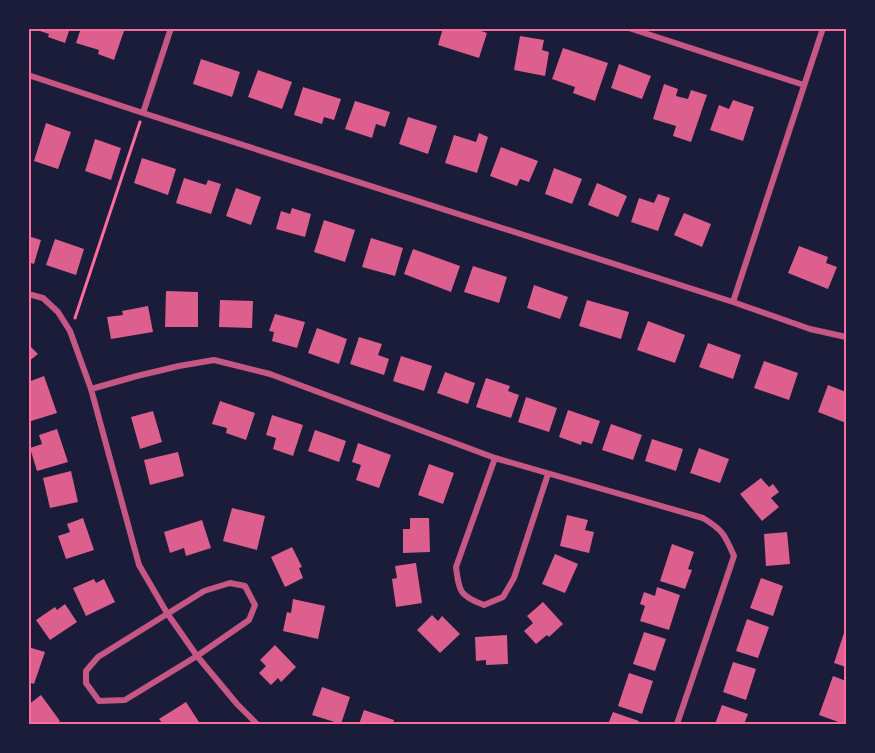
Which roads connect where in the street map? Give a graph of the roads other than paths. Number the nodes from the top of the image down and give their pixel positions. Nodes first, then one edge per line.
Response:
1 (171, 28) edge
2 (629, 28) edge
3 (823, 28) edge
4 (28, 75) edge
5 (804, 85) junction
6 (143, 113) junction
7 (28, 294) edge
8 (733, 302) junction
9 (846, 337) edge
10 (91, 389) junction
11 (495, 458) junction
12 (548, 474) junction
13 (167, 613) junction
14 (197, 656) junction
15 (256, 724) edge
16 (678, 724) edge

1 - 6 street
2 - 5 street
3 - 5 street
4 - 6 street
5 - 8 street
6 - 8 street
7 - 10 street
8 - 9 street
10 - 11 street
10 - 13 street
11 - 12 street
11 - 12 street
12 - 16 street
13 - 14 street
13 - 14 street
13 - 14 street
14 - 15 street

